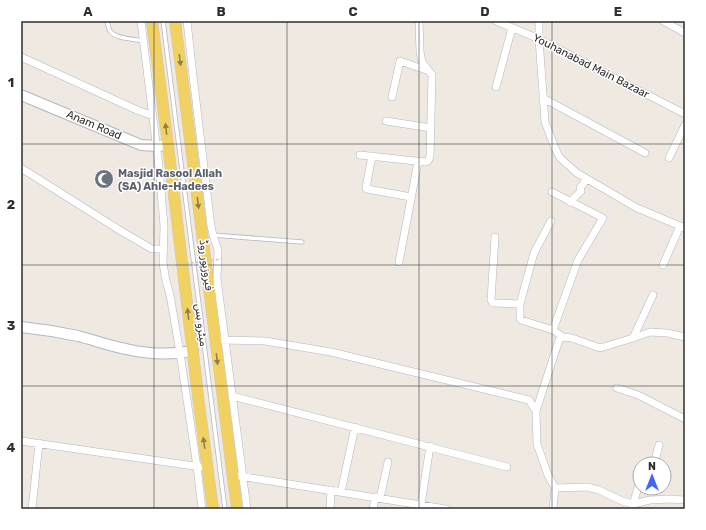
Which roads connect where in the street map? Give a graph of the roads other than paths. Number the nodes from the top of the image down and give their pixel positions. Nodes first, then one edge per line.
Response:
1 (107, 21) edge
2 (141, 21) edge
3 (152, 21) edge
4 (163, 21) edge
5 (175, 21) edge
6 (187, 21) edge
7 (419, 21) edge
8 (496, 21) edge
9 (539, 21) edge
10 (666, 22) edge
11 (512, 28) junction
12 (685, 33) edge
13 (539, 39) junction
14 (144, 41) junction
15 (21, 57) edge
16 (153, 71) junction
17 (430, 71) junction
18 (496, 87) dead end
19 (21, 94) edge
20 (392, 97) dead end
21 (544, 98) junction
22 (685, 114) edge
23 (153, 116) junction
24 (386, 121) dead end
25 (685, 125) edge
26 (431, 128) junction
27 (168, 145) junction
28 (156, 146) junction
29 (645, 153) dead end
30 (360, 155) dead end
31 (372, 156) junction
32 (669, 158) dead end
33 (418, 162) junction
34 (21, 168) edge
35 (587, 178) junction
36 (552, 192) dead end
37 (411, 197) junction
38 (570, 202) junction
39 (551, 221) dead end
40 (682, 227) edge
41 (213, 235) junction
42 (495, 237) dead end
43 (302, 242) dead end
44 (164, 249) junction
45 (399, 262) dead end
46 (663, 265) dead end
47 (653, 295) dead end
48 (520, 304) junction
49 (21, 327) edge
50 (553, 330) junction
51 (563, 337) junction
52 (685, 337) edge
53 (634, 338) junction
54 (220, 340) junction
55 (193, 351) junction
56 (180, 353) junction
57 (617, 388) dead end
58 (232, 396) junction
59 (536, 411) junction
60 (685, 419) edge
61 (355, 427) junction
62 (21, 441) edge
63 (39, 443) junction
64 (659, 445) dead end
65 (430, 446) junction
66 (656, 456) edge
67 (388, 462) dead end
68 (202, 467) junction
69 (507, 467) dead end
70 (237, 476) junction
71 (555, 488) junction
72 (332, 490) junction
73 (341, 492) junction
74 (635, 496) edge
75 (378, 498) junction
76 (685, 500) edge
77 (633, 504) junction
78 (421, 505) junction
79 (409, 506) edge
80 (32, 509) edge
81 (202, 509) edge
82 (213, 509) edge
83 (225, 509) edge
84 (237, 509) edge
85 (247, 509) edge
86 (330, 509) edge
87 (373, 509) edge
88 (446, 509) edge
89 (553, 509) edge

1 - 14 lane
2 - 14 street
3 - 16 main road
4 - 83 lane, میٹرو بس
5 -> 54 main road, فیروزپور روڈ
6 - 41 street
7 - 17 street
8 - 11 street, Youhanabad Main Bazaar
9 - 13 street
10 - 12 street
11 - 13 street, Youhanabad Main Bazaar
11 - 18 street
13 - 21 street
13 - 22 street, Youhanabad Main Bazaar
14 - 16 street
15 - 23 street
16 - 23 street
27 -> 16 main road
17 - 20 street
17 - 26 street
19 - 28 street, Anam Road
21 - 29 street
21 - 35 street
23 - 28 street
24 - 26 street
25 - 32 street
26 - 33 street
27 - 28 street, Anam Road
55 -> 27 main road
28 - 44 street
30 - 31 street
31 - 33 street
31 - 37 street
33 - 37 street
34 - 44 street
35 - 38 street
35 - 40 street
36 - 38 street
37 - 45 street
38 - 50 street
39 - 48 street
40 - 46 street
41 - 43 lane
41 - 54 street
42 - 48 street
44 - 56 street
47 - 53 street
48 - 50 street
49 - 56 street
50 - 51 street
51 - 53 street
51 - 59 street
52 - 53 street
54 - 58 street
54 - 59 street
54 -> 70 main road, فیروزپور روڈ
55 - 56 street
68 -> 55 main road
56 - 68 street
57 - 60 street
58 - 61 street
58 - 70 street
59 - 71 street
61 - 65 street
61 - 73 street
62 - 63 street
63 - 68 street
63 - 80 street
64 - 66 street
65 - 69 street
65 - 78 street
67 - 75 street
68 - 81 street
68 - 82 main road
70 - 72 street
70 - 84 main road, فیروزپور روڈ
70 - 85 street
71 - 77 street
71 - 89 street
72 - 73 street
72 - 86 street
73 - 75 street
74 - 77 street
75 - 79 street
75 - 87 street
76 - 77 street
78 - 79 street
78 - 88 street

